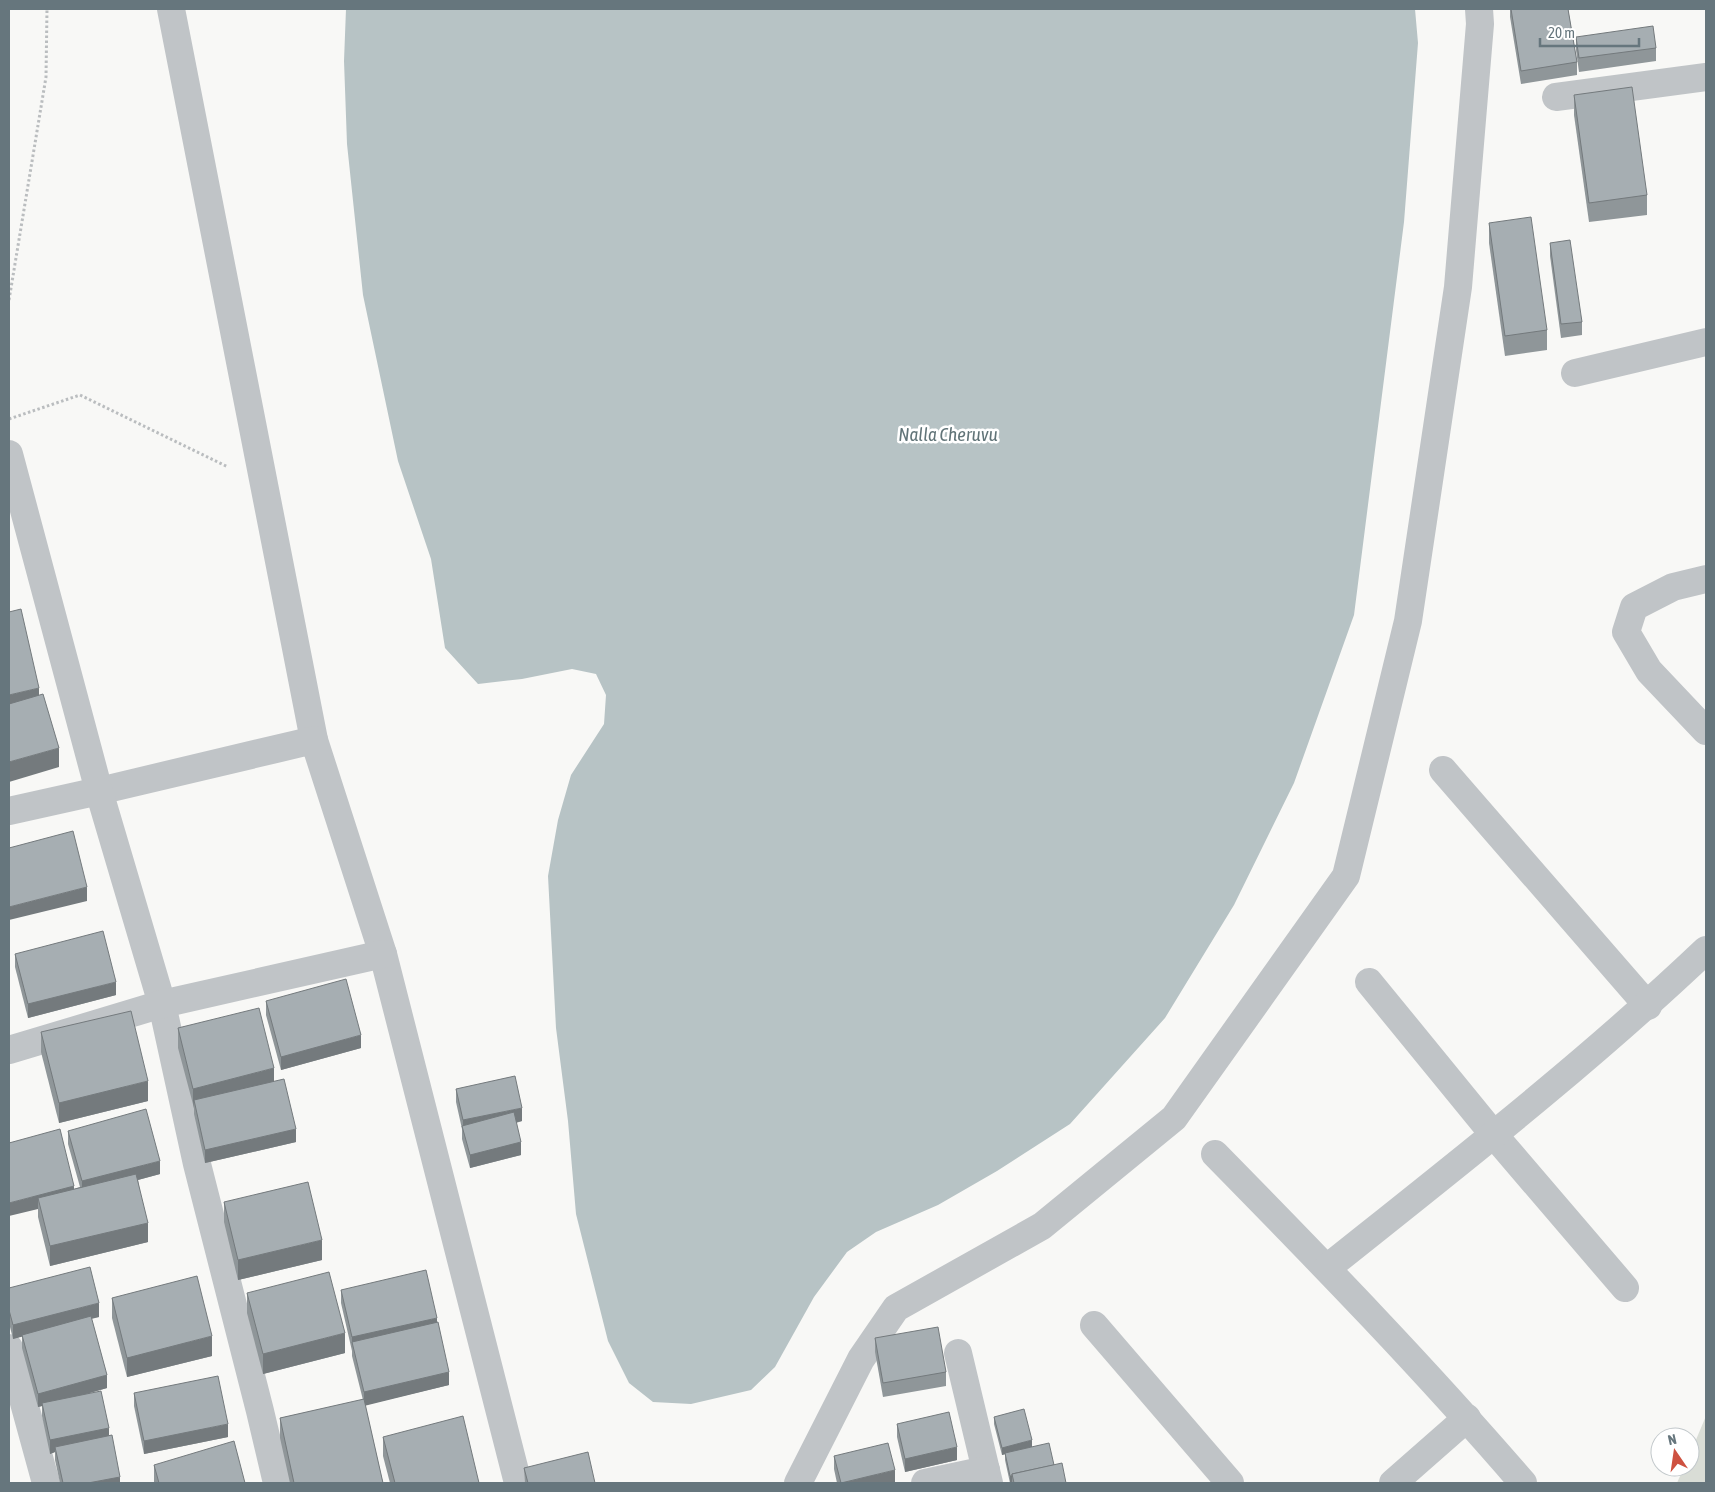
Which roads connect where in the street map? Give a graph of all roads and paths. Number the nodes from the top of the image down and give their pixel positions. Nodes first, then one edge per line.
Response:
1 (47, 9) edge
2 (171, 9) edge
3 (1479, 9) edge
4 (1706, 77) edge
5 (1556, 97) dead end
6 (9, 300) edge
7 (1706, 342) edge
8 (1575, 372) dead end
9 (9, 419) edge
10 (9, 454) edge
11 (232, 468) dead end
12 (1706, 579) edge
13 (1706, 731) edge
14 (314, 740) junction
15 (1443, 770) dead end
16 (99, 791) junction
17 (9, 811) edge
18 (1706, 950) edge
19 (382, 954) junction
20 (1369, 982) dead end
21 (162, 1004) junction
22 (1648, 1006) junction
23 (9, 1050) edge
24 (1494, 1135) junction
25 (1215, 1154) dead end
26 (1327, 1268) junction
27 (1624, 1288) dead end
28 (1094, 1325) dead end
29 (9, 1348) edge
30 (958, 1353) dead end
31 (1467, 1418) junction
32 (987, 1476) edge
33 (46, 1483) edge
34 (277, 1483) edge
35 (518, 1483) edge
36 (798, 1483) edge
37 (925, 1483) edge
38 (1230, 1483) edge
39 (1393, 1483) edge
40 (1524, 1483) edge

1 - 6 path
2 - 14 street
3 - 36 street
4 - 5 street
7 - 8 street
9 - 11 path
10 - 16 street
12 - 13 street
14 - 16 street
14 - 19 street
15 - 22 street
16 - 17 street
16 - 21 street
18 - 22 street
19 - 21 street
19 - 35 street
20 - 24 street
21 - 23 street
21 - 34 street
22 - 24 street
24 - 26 street
24 - 27 street
25 - 26 street
26 - 31 street
28 - 38 street
29 - 33 street
30 - 32 street
31 - 39 street
31 - 40 street
32 - 37 street

